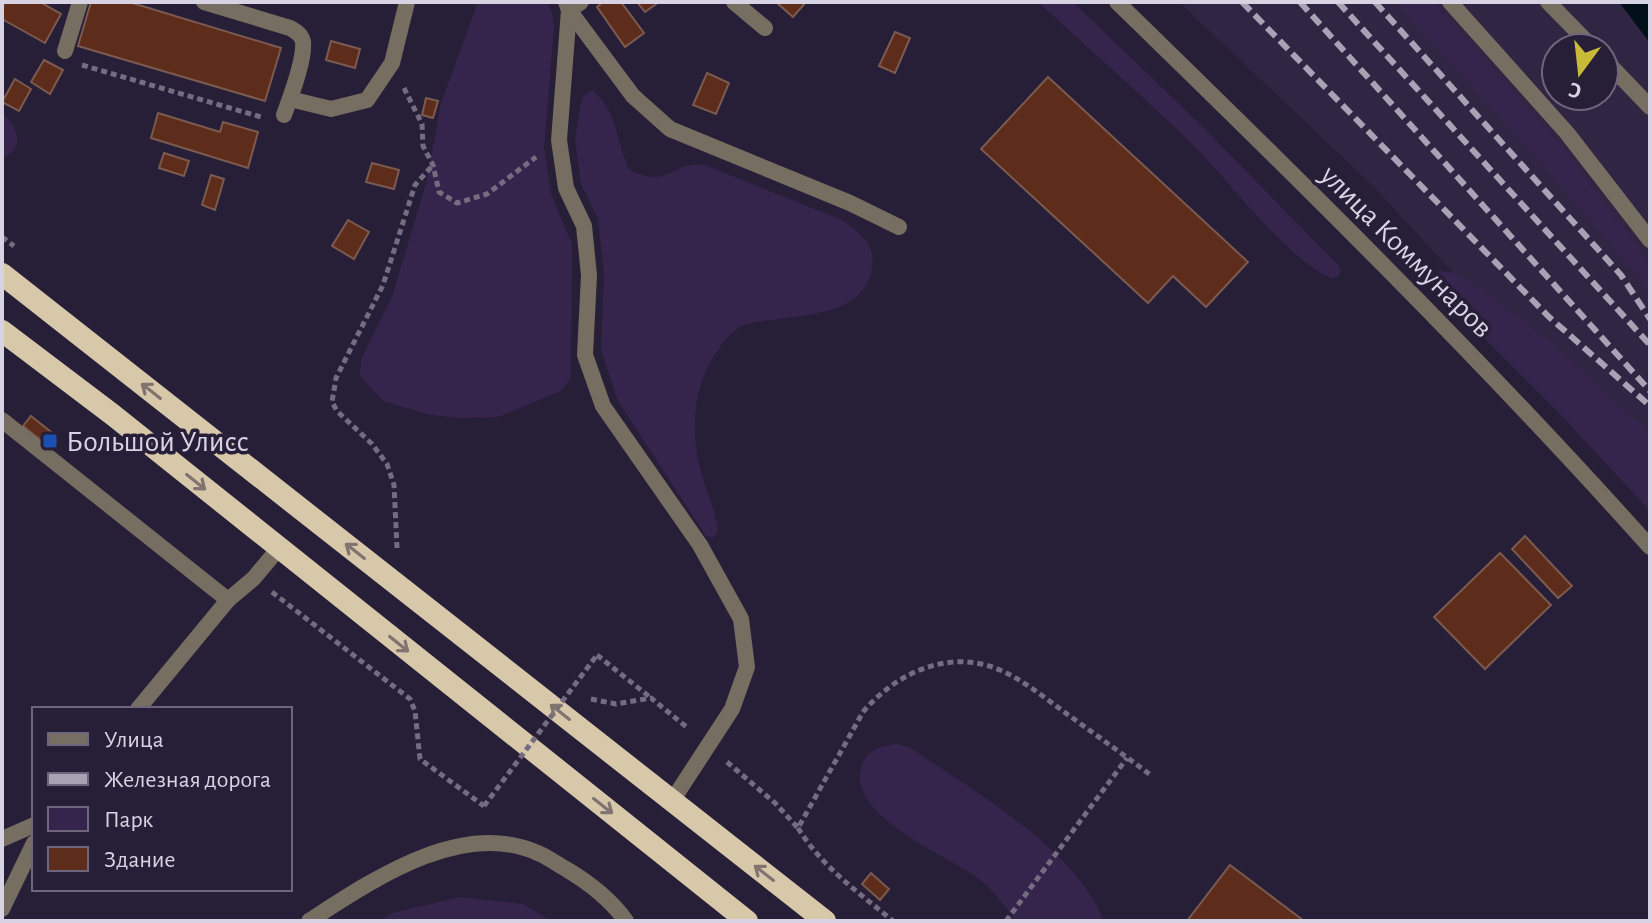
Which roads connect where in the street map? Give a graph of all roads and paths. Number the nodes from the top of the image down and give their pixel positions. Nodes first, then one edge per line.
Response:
1 (80, 2) edge
2 (204, 2) edge
3 (407, 2) edge
4 (734, 2) edge
5 (1117, 2) edge
6 (1450, 2) edge
7 (1548, 2) edge
8 (572, 5) edge
9 (765, 28) dead end
10 (1577, 32) edge
11 (65, 51) joint
12 (392, 63) junction
13 (1620, 76) edge
14 (287, 107) junction
15 (1650, 107) edge
16 (559, 140) junction
17 (433, 165) junction
18 (899, 227) dead end
19 (2, 237) edge
20 (1650, 240) edge
21 (14, 247) dead end
22 (2, 274) edge
23 (2, 331) edge
24 (2, 420) edge
25 (385, 539) dead end
26 (1650, 547) edge
27 (279, 548) junction
28 (254, 578) junction
29 (228, 600) junction
30 (573, 687) dead end
31 (651, 698) junction
32 (140, 707) edge
33 (708, 746) junction
34 (1127, 757) junction
35 (1152, 776) dead end
36 (672, 801) junction
37 (32, 826) edge
38 (798, 828) junction
39 (2, 839) edge
40 (32, 847) edge
41 (2, 909) edge
42 (309, 921) edge
43 (626, 921) edge
44 (747, 921) edge
45 (825, 921) edge
46 (893, 921) edge
47 (1006, 921) edge

1 - 11 street
2 - 14 street
3 - 12 street
4 - 9 street
5 - 26 street, улица Коммунаров
6 - 20 street
7 - 10 street
8 - 16 street
8 - 18 street
11 - 14 path
12 - 14 street
12 - 17 path
13 - 15 street
16 - 17 path
16 - 33 street
17 - 25 path
19 - 21 path
36 -> 22 highway
23 -> 27 highway
24 - 29 street
27 - 28 street
27 -> 44 highway
28 - 29 street
28 - 31 path, bridge
29 - 32 street
30 - 31 path
31 - 33 path
33 - 36 street
33 - 38 path
34 - 35 path
34 - 38 path
34 - 47 path
45 -> 36 highway
37 - 39 street
38 - 46 path
40 - 41 street
42 - 43 street

